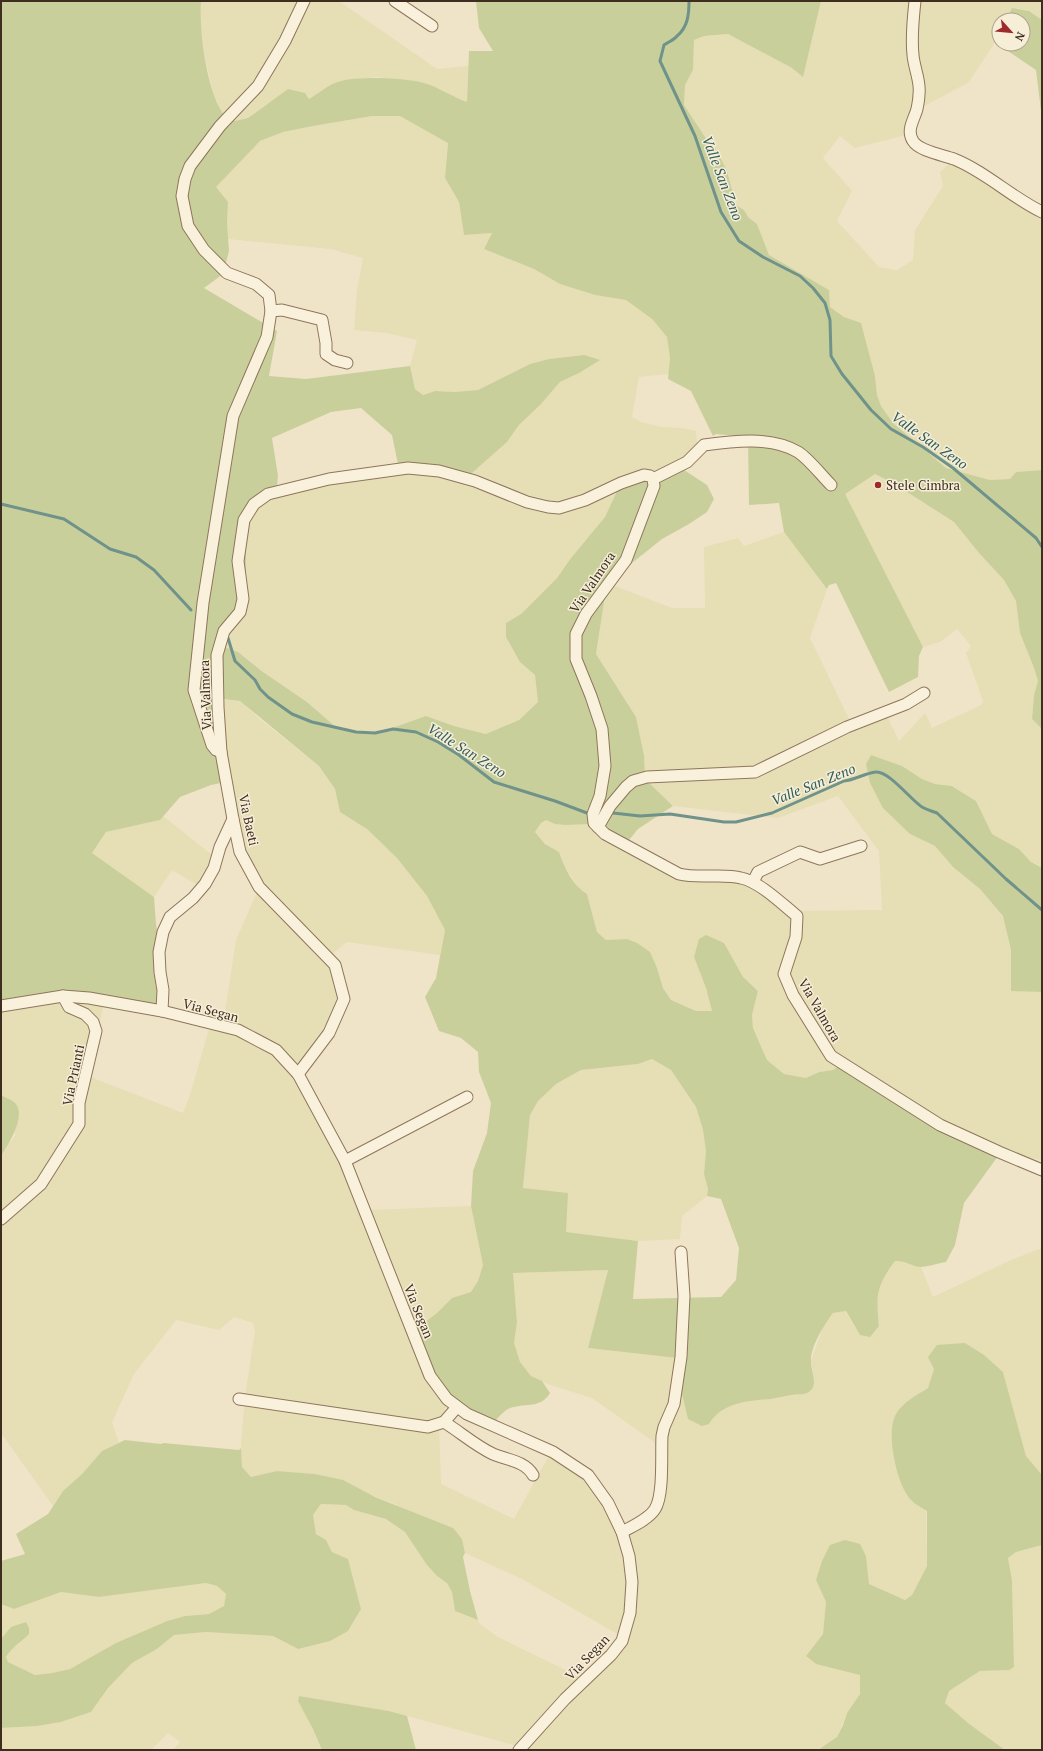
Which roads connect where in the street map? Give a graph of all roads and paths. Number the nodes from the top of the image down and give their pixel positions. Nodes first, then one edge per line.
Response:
1 (304, 1) edge
2 (395, 1) edge
3 (915, 1) edge
4 (432, 26) dead end
5 (1042, 212) edge
6 (271, 311) junction
7 (347, 363) dead end
8 (653, 479) junction
9 (831, 485) dead end
10 (924, 693) dead end
11 (221, 752) junction
12 (233, 819) junction
13 (598, 827) junction
14 (862, 846) dead end
15 (753, 882) junction
16 (63, 996) junction
17 (1, 1006) edge
18 (162, 1011) junction
19 (298, 1074) junction
20 (467, 1097) dead end
21 (345, 1161) junction
22 (1042, 1170) edge
23 (1, 1219) edge
24 (681, 1252) dead end
25 (239, 1399) dead end
26 (458, 1407) junction
27 (444, 1422) junction
28 (533, 1475) dead end
29 (622, 1532) junction
30 (519, 1750) edge

1 - 6 street
2 - 4 street
3 - 5 street
6 - 7 street
6 - 11 street, Via Baeti
8 - 9 street
8 - 11 street, Via Valmora
8 - 13 street, Via Valmora
10 - 13 street
11 - 12 street, Via Baeti
12 - 18 street
12 - 19 street, Via Baeti
13 - 15 street, Via Valmora
14 - 15 street
15 - 22 street, Via Valmora
16 - 17 street, Via Segan
16 - 18 street, Via Segan
16 - 23 street, Via Prianti
18 - 19 street, Via Segan
19 - 21 street, Via Segan
20 - 21 street
21 - 26 street, Via Segan
24 - 29 street
25 - 27 street
26 - 27 street
26 - 29 street, Via Segan
27 - 28 street
29 - 30 street, Via Segan

